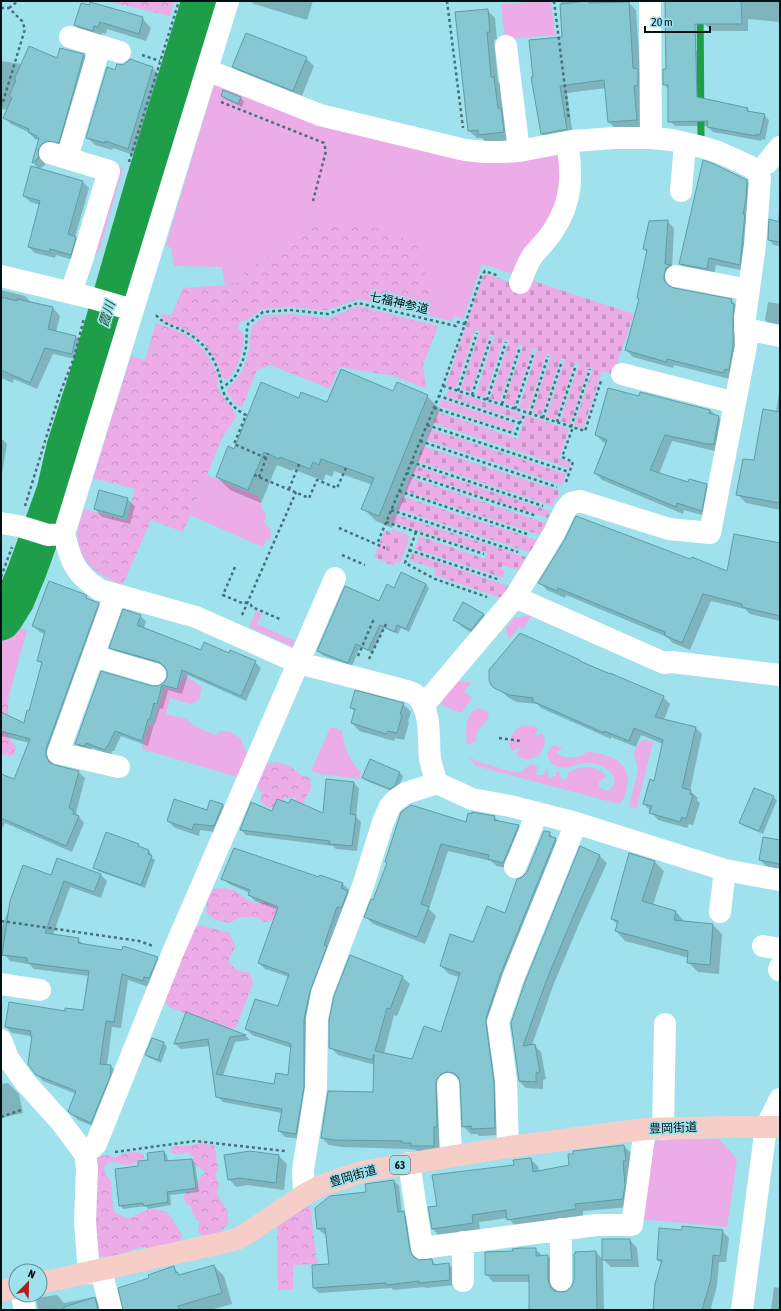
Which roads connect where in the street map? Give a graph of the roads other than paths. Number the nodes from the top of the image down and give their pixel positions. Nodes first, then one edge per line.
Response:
1 (228, 1) edge
2 (650, 1) edge
3 (70, 37) dead end
4 (506, 46) dead end
5 (207, 70) junction
6 (651, 138) junction
7 (570, 142) junction
8 (685, 143) junction
9 (519, 151) junction
10 (681, 191) dead end
11 (1, 276) edge
12 (676, 276) dead end
13 (520, 283) road end
14 (749, 290) junction
15 (71, 292) junction
16 (128, 309) junction
17 (745, 329) junction
18 (780, 336) edge
19 (613, 374) road end
20 (735, 403) junction
21 (1, 523) edge
22 (59, 535) junction
23 (335, 578) dead end
24 (509, 589) junction
25 (115, 595) junction
26 (93, 656) junction
27 (299, 663) junction
28 (155, 674) dead end
29 (780, 675) edge
30 (424, 705) junction
31 (119, 767) dead end
32 (437, 783) junction
33 (535, 812) junction
34 (576, 823) junction
35 (515, 867) dead end
36 (725, 870) junction
37 (780, 880) edge
38 (720, 912) dead end
39 (1, 984) edge
40 (40, 990) dead end
41 (665, 1024) dead end
42 (1, 1040) edge
43 (448, 1084) dead end
44 (780, 1099) edge
45 (773, 1127) edge
46 (654, 1129) junction
47 (508, 1147) junction
48 (85, 1154) junction
49 (451, 1156) junction
50 (409, 1163) junction
51 (304, 1195) junction
52 (561, 1229) junction
53 (463, 1242) junction
54 (95, 1272) junction
55 (561, 1280) dead end
56 (48, 1281) edge
57 (463, 1281) dead end
58 (111, 1310) edge
59 (742, 1310) edge

1 - 5 street
2 - 6 street
3 - 15 street
4 - 9 street
5 - 9 street
5 - 16 street
6 - 7 street
6 - 8 street
7 - 9 street
7 - 13 street
8 - 10 street
8 - 14 street
11 - 15 street
12 - 14 street
14 - 17 street
15 - 16 street
16 - 22 street
17 - 18 street
17 - 20 street
19 - 20 street
20 - 24 street
21 - 22 street
22 - 25 street
23 - 27 street
24 - 29 street
24 - 30 street
25 - 26 street
25 - 27 street
26 - 28 street
26 - 31 street
27 - 30 street
27 - 48 street
30 - 32 street
32 - 33 street
32 - 51 street
33 - 34 street
33 - 35 street
34 - 36 street
34 - 47 street
36 - 37 street
36 - 38 street
39 - 40 street
41 - 46 street
42 - 48 street
43 - 49 street
44 - 45 street
45 - 46 main road, 豊岡街道 / 63
45 - 59 street
46 - 47 main road, 豊岡街道 / 63
46 - 52 street
47 - 49 main road, 豊岡街道 / 63
48 - 54 street
49 - 50 main road, 豊岡街道 / 63
50 - 51 main road, 豊岡街道 / 63
50 - 53 street
51 - 54 main road, 豊岡街道 / 63
52 - 53 street
52 - 55 street
53 - 57 street
54 - 56 main road, 豊岡街道 / 63
54 - 58 street

